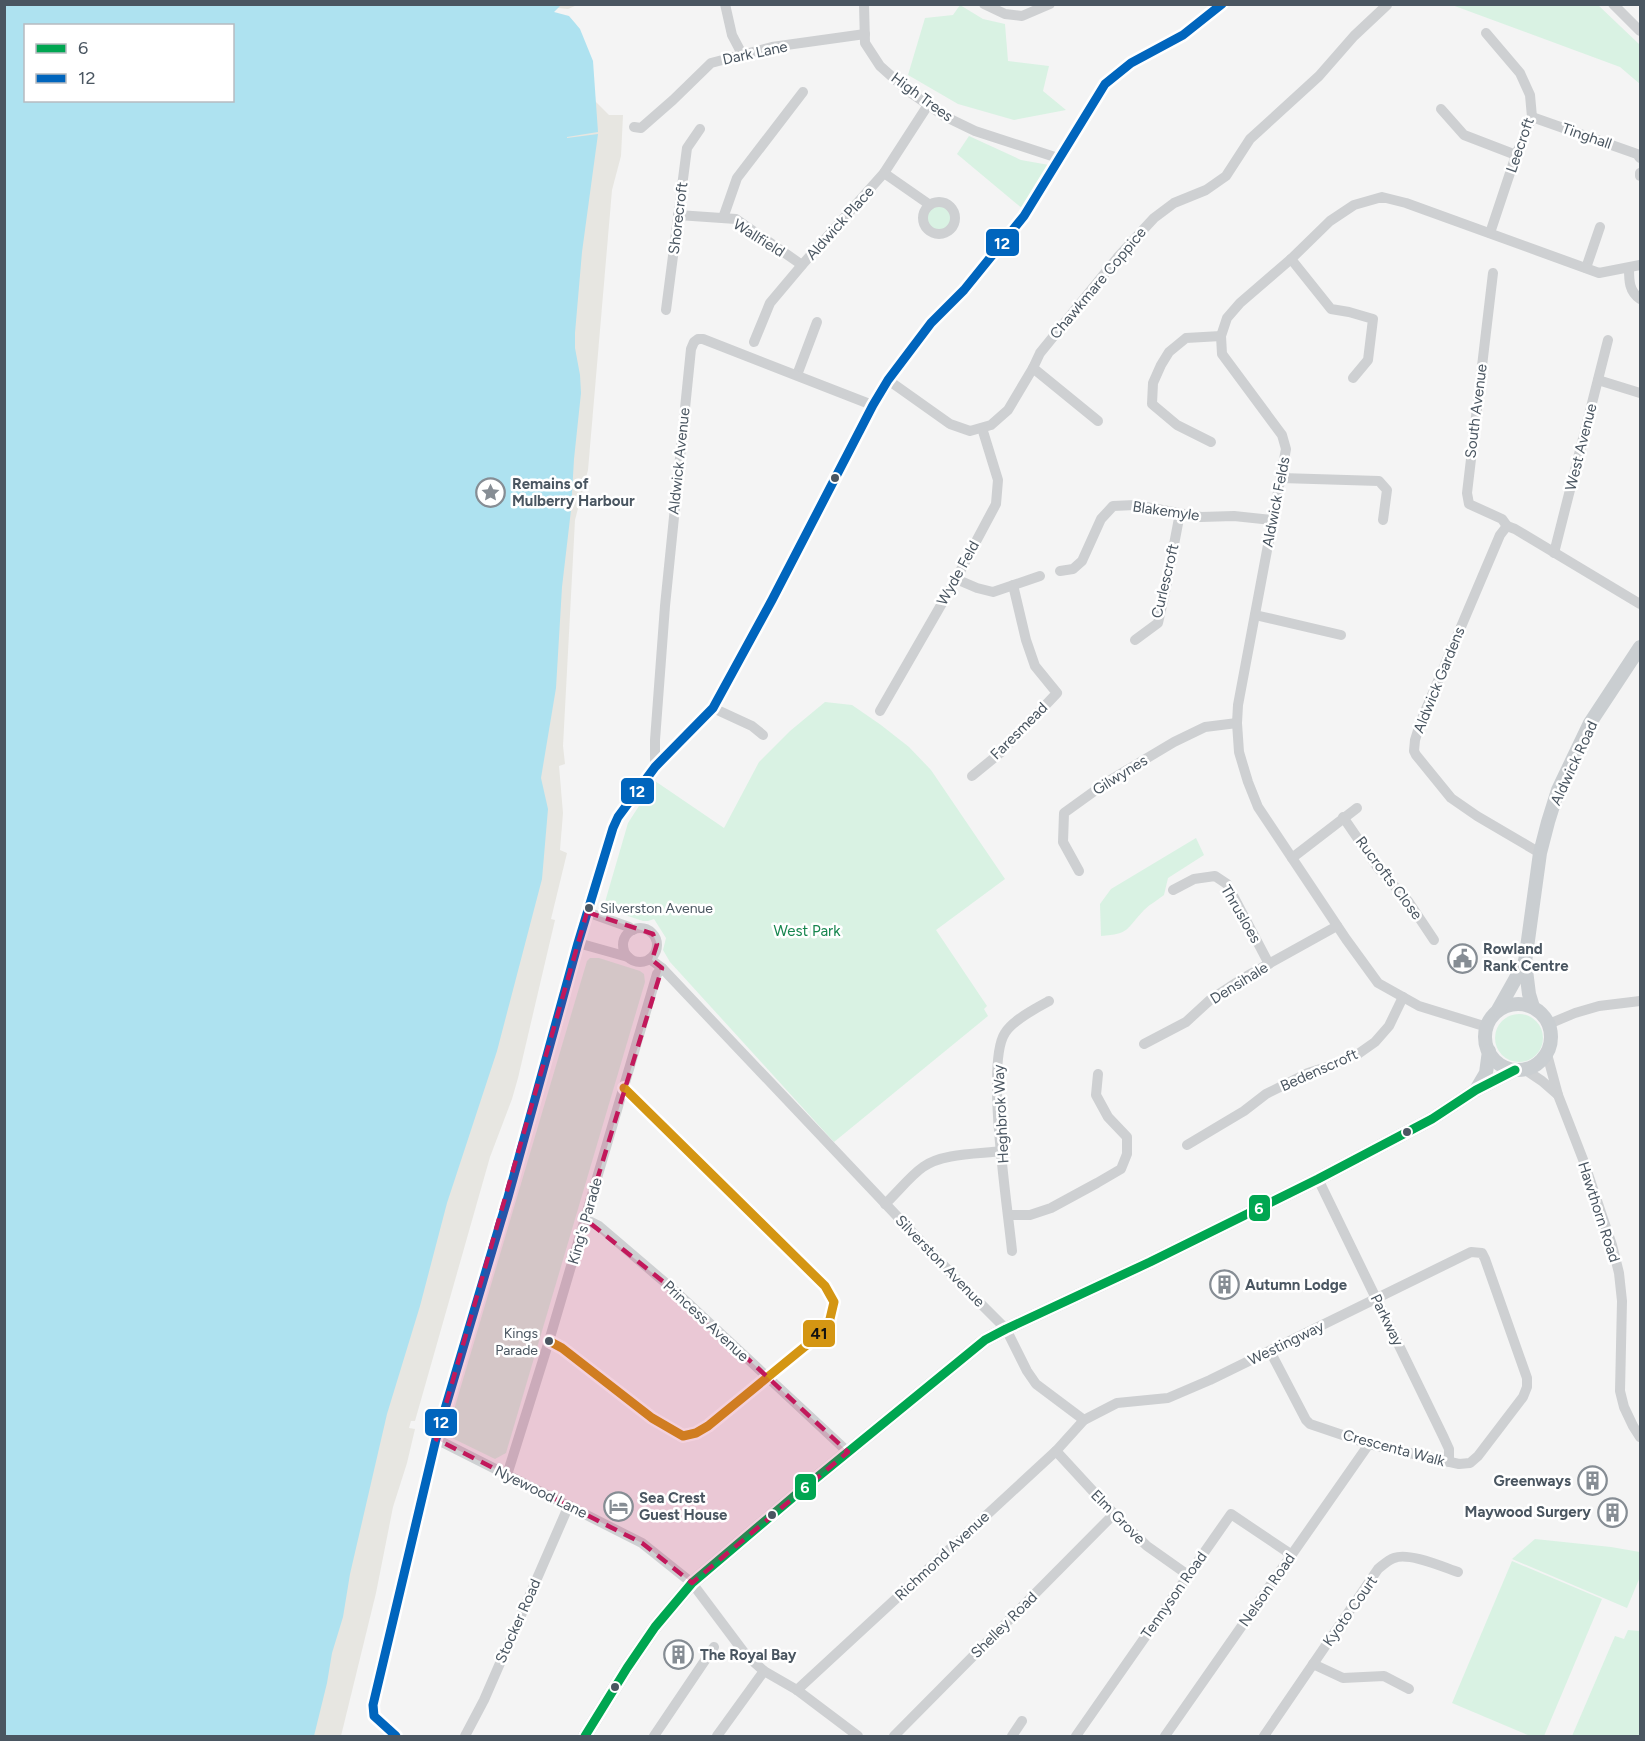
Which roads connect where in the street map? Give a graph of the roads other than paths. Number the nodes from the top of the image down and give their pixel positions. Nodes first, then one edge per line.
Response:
1 (724, 4) edge
2 (864, 4) edge
3 (984, 4) edge
4 (1050, 4) edge
5 (1222, 4) edge
6 (1613, 4) edge
7 (1387, 5) edge
8 (1641, 31) edge
9 (1485, 33) dead end
10 (865, 34) junction
11 (742, 54) junction
12 (804, 92) dead end
13 (928, 105) junction
14 (1441, 109) dead end
15 (1532, 117) junction
16 (634, 127) dead end
17 (700, 129) dead end
18 (1516, 155) junction
19 (1641, 158) edge
20 (1060, 159) junction
21 (884, 173) junction
22 (930, 205) dead end
23 (678, 215) junction
24 (723, 218) junction
25 (1600, 227) dead end
26 (1490, 233) junction
27 (1291, 259) junction
28 (802, 265) junction
29 (1641, 265) edge
30 (1586, 267) junction
31 (1629, 268) junction
32 (1493, 273) dead end
33 (1641, 299) edge
34 (666, 310) dead end
35 (818, 322) dead end
36 (1221, 336) junction
37 (1608, 340) dead end
38 (754, 342) dead end
39 (1033, 368) junction
40 (797, 375) junction
41 (1353, 378) dead end
42 (888, 380) junction
43 (1598, 380) junction
44 (1641, 393) edge
45 (867, 403) dead end
46 (1098, 421) dead end
47 (982, 428) junction
48 (1211, 442) dead end
49 (1281, 478) junction
50 (1180, 513) junction
51 (1272, 520) junction
52 (1383, 520) dead end
53 (1507, 526) junction
54 (1554, 553) junction
55 (1060, 571) dead end
56 (1040, 576) dead end
57 (956, 579) junction
58 (1013, 585) junction
59 (1641, 604) edge
60 (1255, 615) junction
61 (1341, 636) dead end
62 (1135, 640) dead end
63 (1640, 648) edge
64 (1057, 693) junction
65 (1064, 704) dead end
66 (713, 708) junction
67 (880, 711) dead end
68 (1237, 723) junction
69 (763, 735) dead end
70 (655, 767) junction
71 (972, 776) dead end
72 (1357, 808) dead end
73 (1343, 817) junction
74 (1540, 853) junction
75 (1292, 858) junction
76 (1079, 871) dead end
77 (1173, 890) dead end
78 (587, 912) junction
79 (1337, 926) junction
80 (633, 930) junction
81 (1434, 940) dead end
82 (578, 943) junction
83 (628, 957) junction
84 (650, 959) junction
85 (1525, 962) junction
86 (1269, 964) junction
87 (662, 968) junction
88 (1403, 997) junction
89 (1049, 1001) dead end
90 (1641, 1001) edge
91 (1533, 1007) junction
92 (1498, 1010) junction
93 (1549, 1024) junction
94 (1487, 1027) junction
95 (1143, 1044) dead end
96 (1489, 1051) junction
97 (1547, 1054) junction
98 (1520, 1070) junction
99 (1098, 1074) dead end
100 (624, 1088) junction
101 (1476, 1090) junction
102 (1558, 1095) junction
103 (1187, 1145) dead end
104 (1002, 1151) junction
105 (1318, 1179) junction
106 (885, 1204) junction
107 (1009, 1215) junction
108 (585, 1219) junction
109 (1012, 1251) dead end
110 (1482, 1253) joint
111 (1377, 1298) junction
112 (1006, 1329) junction
113 (549, 1341) junction
114 (1270, 1351) junction
115 (767, 1377) junction
116 (1084, 1420) junction
117 (1637, 1423) edge
118 (1641, 1437) edge
119 (435, 1439) junction
120 (1369, 1444) junction
121 (1056, 1451) junction
122 (848, 1452) junction
123 (1449, 1462) junction
124 (507, 1475) junction
125 (569, 1505) junction
126 (1114, 1514) junction
127 (1292, 1555) junction
128 (1458, 1572) dead end
129 (1188, 1575) junction
130 (692, 1583) junction
131 (714, 1647) dead end
132 (1313, 1664) junction
133 (764, 1671) junction
134 (1409, 1689) dead end
135 (797, 1690) junction
136 (1022, 1721) dead end
137 (396, 1737) edge
138 (465, 1737) edge
139 (585, 1737) edge
140 (654, 1737) edge
141 (717, 1737) edge
142 (858, 1737) edge
143 (894, 1737) edge
144 (1012, 1737) edge
145 (1076, 1737) edge
146 (1165, 1737) edge
147 (1264, 1737) edge

1 - 11 street
2 - 10 street, High Trees
3 - 4 street
5 - 20 street
6 - 8 street
7 - 39 street, Chawkmare Coppice
9 - 15 street, Leecroft
10 - 11 street, Dark Lane
10 - 13 street, High Trees
11 - 16 street, Dark Lane
12 - 24 street
13 - 20 street, High Trees
13 - 21 street, Aldwick Place
14 - 18 street
15 - 18 street, Leecroft
15 - 19 street, Tinghall
17 - 23 street, Shorecroft
18 - 26 street, Leecroft
20 - 42 street
21 - 22 street
21 - 28 street, Aldwick Place
23 - 24 street, Wallfield
23 - 34 street, Shorecroft
24 - 28 street, Wallfield
25 - 30 street
26 - 27 street
26 - 30 street
27 - 36 street
27 - 41 street
28 - 38 street, Aldwick Place
29 - 31 street
30 - 31 street
31 - 33 street
32 - 53 street, South Avenue
35 - 40 street
36 - 48 street
36 - 49 street, Aldwick Felds
37 - 43 street, West Avenue
39 - 46 street
39 - 47 street, Chawkmare Coppice
40 - 45 street, Aldwick Avenue
40 - 70 street, Aldwick Avenue
42 - 47 street
42 - 66 street
43 - 44 street
43 - 54 street, West Avenue
47 - 57 street, Wyde Feld
49 - 51 street, Aldwick Felds
49 - 52 street
50 - 51 street, Blakemyle
50 - 55 street, Blakemyle
50 - 62 street, Curlescroft
51 - 60 street, Aldwick Felds
53 - 54 street
53 - 74 street, Aldwick Gardens
54 - 59 street
56 - 58 street
57 - 58 street
57 - 67 street, Wyde Feld
58 - 64 street, Faresmead
60 - 61 street
60 - 68 street, Aldwick Felds
63 - 74 main road, Aldwick Road
64 - 65 street
64 - 71 street, Faresmead
66 - 69 street
66 - 70 street
68 - 75 street, Aldwick Felds
68 - 76 street, Gilwynes
70 - 78 street
72 - 73 street
73 - 75 street
73 - 81 street, Rucrofts Close
74 - 85 main road, Aldwick Road
75 - 79 street, Aldwick Felds
77 - 86 street, Thrusloes
78 - 80 street
78 - 82 street
79 - 86 street, Densihale
79 - 88 street, Aldwick Felds
80 - 83 street
80 - 84 street
82 - 83 street
82 - 119 street
83 - 84 street
84 - 87 street, Silverston Avenue
85 - 91 main road
85 - 92 main road
86 - 95 street, Densihale
87 - 100 street, King's Parade
87 - 106 street, Silverston Avenue
88 - 94 street, Aldwick Felds
88 - 103 street, Bedenscroft
89 - 104 street, Heghbrok Way
90 - 93 street
91 - 92 main road
91 - 93 main road
92 - 94 main road
93 - 97 main road
94 - 96 main road
96 - 98 main road
96 - 101 main road
97 - 98 main road
97 - 102 street, Hawthorn Road
98 - 101 main road
98 - 102 street
99 - 107 street
100 - 108 street, King's Parade
100 - 115 street
101 - 105 main road
102 - 117 street, Hawthorn Road
104 - 106 street
104 - 107 street, Heghbrok Way
105 - 111 street, Parkway
105 - 112 main road
106 - 112 street, Silverston Avenue
107 - 109 street, Heghbrok Way
108 - 113 street, King's Parade
108 - 115 street, Princess Avenue
110 - 111 street, Westingway
110 - 123 street, Crescenta Walk
111 - 114 street, Westingway
111 - 123 street, Parkway
112 - 116 street, Silverston Avenue
112 - 122 main road
113 - 115 street
113 - 124 street, King's Parade
114 - 116 street, Westingway
114 - 120 street, Crescenta Walk
115 - 122 street, Princess Avenue
116 - 121 street, Richmond Avenue
117 - 118 street, Hawthorn Road
119 - 124 street, Nyewood Lane
119 - 137 street
120 - 123 street, Crescenta Walk
120 - 127 street, Nelson Road
121 - 126 street, Elm Grove
121 - 135 street, Richmond Avenue
122 - 130 main road
124 - 125 street, Nyewood Lane
125 - 130 street, Nyewood Lane
125 - 138 street, Stocker Road
126 - 129 street, Elm Grove
126 - 143 street, Shelley Road
127 - 129 street, Tennyson Road
127 - 146 street, Nelson Road
128 - 132 street, Kyoto Court
129 - 145 street, Tennyson Road
130 - 133 street, Nyewood Lane
130 - 139 main road
131 - 140 street
132 - 134 street, Kyoto Court
132 - 147 street, Kyoto Court
133 - 135 street, Nyewood Lane
133 - 141 street
135 - 142 street, Nyewood Lane
136 - 144 street

